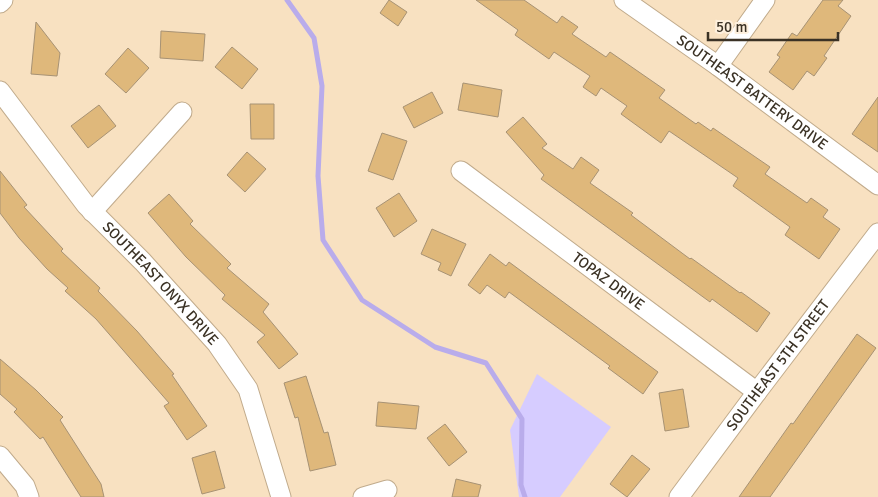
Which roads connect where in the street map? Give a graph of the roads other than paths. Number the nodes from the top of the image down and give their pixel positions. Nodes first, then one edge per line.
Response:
1 (3, 0) edge
2 (624, 0) edge
3 (765, 0) edge
4 (0, 4) edge
5 (718, 66) junction
6 (0, 91) edge
7 (182, 112) dead end
8 (461, 171) dead end
9 (878, 185) edge
10 (92, 212) junction
11 (878, 233) edge
12 (757, 392) junction
13 (0, 456) edge
14 (387, 490) dead end
15 (29, 497) edge
16 (281, 497) edge
17 (362, 497) edge
18 (680, 497) edge

1 - 4 street
2 - 5 street, SOUTHEAST BATTERY DRIVE
3 - 5 street
5 - 9 street, SOUTHEAST BATTERY DRIVE
6 - 10 street, SOUTHEAST ONYX DRIVE
7 - 10 street
8 - 12 street, TOPAZ DRIVE
10 - 16 street, SOUTHEAST ONYX DRIVE
11 - 12 street, SOUTHEAST 5TH STREET
12 - 18 street, SOUTHEAST 5TH STREET
13 - 15 street
14 - 17 street

